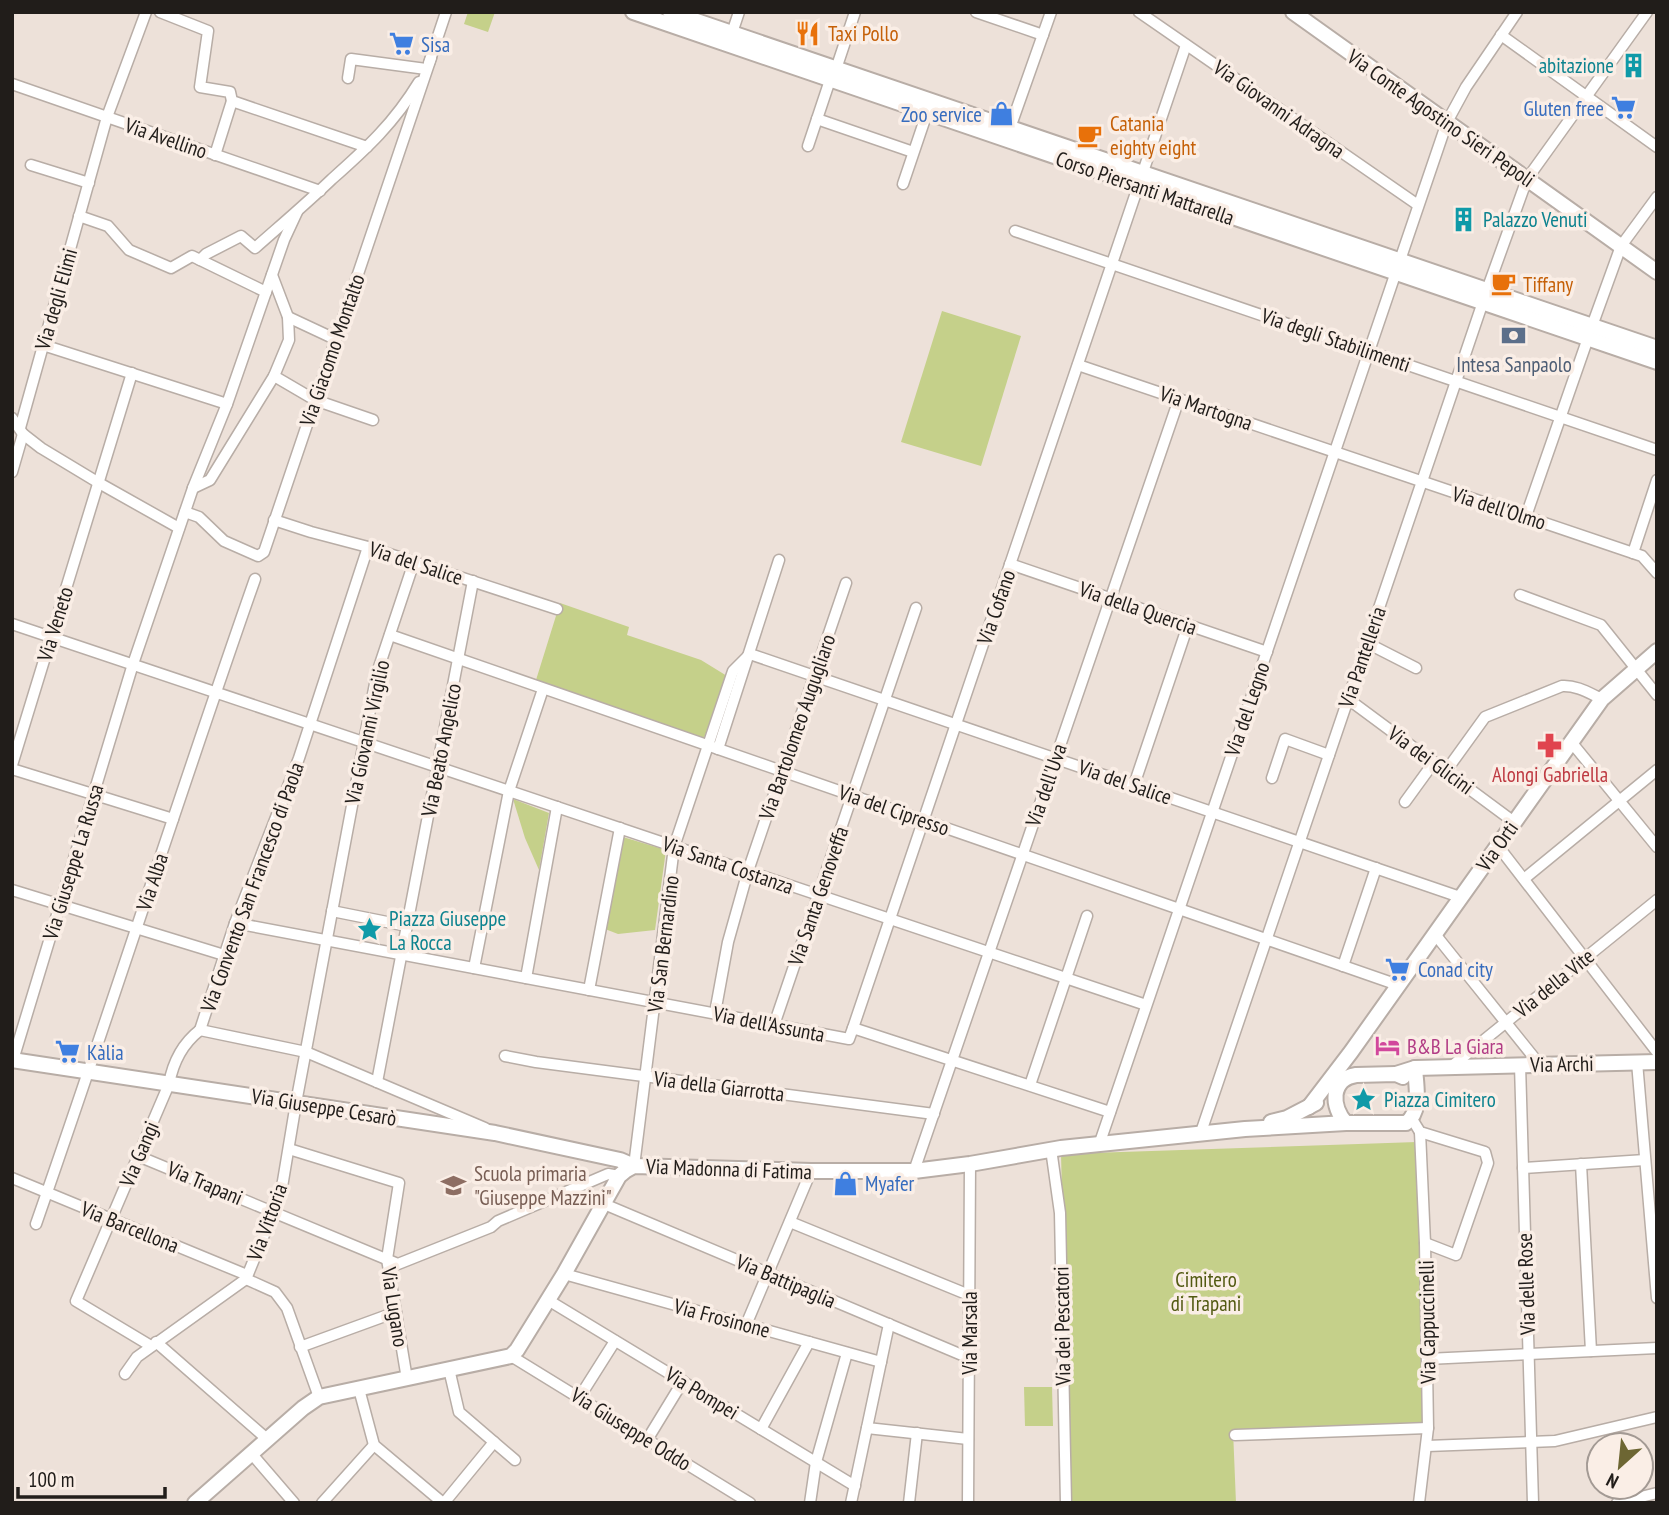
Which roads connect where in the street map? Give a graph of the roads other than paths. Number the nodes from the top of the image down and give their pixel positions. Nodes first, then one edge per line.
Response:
1 (146, 12) edge
2 (160, 12) edge
3 (446, 12) edge
4 (670, 12) edge
5 (739, 12) edge
6 (856, 12) edge
7 (975, 12) edge
8 (1051, 12) edge
9 (1139, 12) edge
10 (1293, 12) edge
11 (1517, 12) edge
12 (639, 13) edge
13 (1646, 13) edge
14 (1657, 22) edge
15 (732, 33) junction
16 (1043, 35) junction
17 (1501, 35) junction
18 (1186, 45) junction
19 (431, 58) junction
20 (426, 69) junction
21 (833, 74) junction
22 (348, 78) dead end
23 (12, 84) edge
24 (1587, 96) junction
25 (232, 102) junction
26 (927, 113) junction
27 (107, 117) junction
28 (817, 119) junction
29 (1447, 122) junction
30 (1010, 128) junction
31 (808, 146) dead end
32 (1657, 147) edge
33 (367, 148) junction
34 (914, 152) junction
35 (215, 155) junction
36 (31, 165) dead end
37 (1141, 179) junction
38 (1527, 179) junction
39 (89, 183) junction
40 (902, 184) dead end
41 (320, 191) junction
42 (1657, 197) edge
43 (1419, 205) junction
44 (297, 212) junction
45 (79, 216) junction
46 (1015, 231) dead end
47 (1621, 246) junction
48 (200, 260) junction
49 (1112, 264) junction
50 (1398, 267) junction
51 (1657, 272) edge
52 (272, 275) junction
53 (266, 292) junction
54 (1484, 297) junction
55 (288, 317) junction
56 (1590, 332) junction
57 (335, 339) junction
58 (43, 345) junction
59 (1657, 348) edge
60 (1369, 351) junction
61 (1657, 362) edge
62 (1078, 365) junction
63 (132, 373) junction
64 (274, 376) junction
65 (1456, 381) junction
66 (1179, 399) junction
67 (315, 400) junction
68 (227, 404) junction
69 (1560, 417) junction
70 (12, 418) edge
71 (373, 421) dead end
72 (18, 433) edge
73 (1657, 450) edge
74 (1335, 452) junction
75 (12, 472) edge
76 (1657, 480) edge
77 (1421, 482) junction
78 (99, 484) junction
79 (193, 488) junction
80 (185, 512) junction
81 (1526, 516) junction
82 (274, 520) junction
83 (179, 528) junction
84 (368, 547) junction
85 (1633, 553) junction
86 (779, 560) dead end
87 (414, 562) junction
88 (1010, 564) junction
89 (1657, 573) edge
90 (255, 579) dead end
91 (473, 582) junction
92 (846, 583) dead end
93 (1520, 595) dead end
94 (1111, 598) junction
95 (916, 608) dead end
96 (558, 609) dead end
97 (12, 624) edge
98 (1188, 625) junction
99 (390, 635) junction
100 (51, 637) junction
101 (1367, 643) junction
102 (1657, 651) edge
103 (1266, 652) junction
104 (750, 653) junction
105 (458, 659) junction
106 (133, 664) junction
107 (1416, 668) dead end
108 (1636, 669) junction
109 (814, 676) junction
110 (543, 689) junction
111 (215, 692) junction
112 (1657, 695) edge
113 (1348, 699) junction
114 (1602, 699) junction
115 (885, 700) junction
116 (310, 724) junction
117 (956, 724) junction
118 (363, 742) junction
119 (1572, 743) junction
120 (713, 748) junction
121 (1329, 755) junction
122 (1056, 758) junction
123 (1434, 762) junction
124 (12, 767) edge
125 (438, 767) junction
126 (1657, 770) edge
127 (1446, 771) junction
128 (782, 772) junction
129 (1272, 778) dead end
130 (1134, 785) junction
131 (509, 791) junction
132 (93, 794) junction
133 (852, 796) junction
134 (1619, 801) junction
135 (1405, 802) dead end
136 (557, 807) junction
137 (1212, 812) junction
138 (173, 819) junction
139 (923, 820) junction
140 (1514, 822) junction
141 (620, 828) junction
142 (1299, 842) junction
143 (1498, 846) junction
144 (674, 847) junction
145 (1657, 847) edge
146 (1023, 855) junction
147 (1376, 868) junction
148 (748, 871) junction
149 (1524, 879) junction
150 (12, 890) edge
151 (818, 895) junction
152 (1460, 897) junction
153 (1657, 900) edge
154 (60, 904) junction
155 (332, 908) junction
156 (1179, 909) junction
157 (1087, 916) dead end
158 (890, 919) junction
159 (408, 922) junction
160 (235, 923) junction
161 (137, 928) junction
162 (1434, 933) junction
163 (1266, 939) junction
164 (324, 942) junction
165 (989, 953) junction
166 (224, 955) junction
167 (404, 957) junction
168 (1585, 958) junction
169 (1343, 965) junction
170 (474, 968) junction
171 (526, 978) junction
172 (1066, 978) junction
173 (1398, 985) junction
174 (589, 990) junction
175 (656, 1002) junction
176 (1146, 1005) junction
177 (715, 1013) junction
178 (1506, 1023) junction
179 (774, 1025) junction
180 (853, 1028) junction
181 (200, 1030) junction
182 (1657, 1030) edge
183 (1647, 1038) junction
184 (306, 1052) junction
185 (1351, 1052) junction
186 (1657, 1052) edge
187 (505, 1056) dead end
188 (952, 1059) junction
189 (13, 1060) edge
190 (1637, 1062) junction
191 (1657, 1062) edge
192 (1520, 1065) junction
193 (1540, 1065) junction
194 (1452, 1067) junction
195 (1420, 1068) junction
196 (89, 1072) junction
197 (1396, 1074) junction
198 (646, 1076) junction
199 (377, 1082) junction
200 (169, 1084) junction
201 (1030, 1085) junction
202 (1339, 1085) junction
203 (1416, 1089) junction
204 (296, 1103) junction
205 (1308, 1107) junction
206 (1110, 1112) junction
207 (934, 1114) junction
208 (1412, 1119) junction
209 (1346, 1123) junction
210 (1245, 1129) junction
211 (495, 1133) junction
212 (1200, 1135) junction
213 (1422, 1136) junction
214 (1099, 1144) junction
215 (289, 1149) junction
216 (1051, 1149) junction
217 (138, 1156) junction
218 (1645, 1160) junction
219 (970, 1164) junction
220 (1581, 1164) junction
221 (634, 1166) junction
222 (1523, 1168) junction
223 (811, 1171) junction
224 (914, 1171) junction
225 (619, 1176) junction
226 (12, 1178) edge
227 (47, 1193) junction
228 (604, 1204) junction
229 (273, 1212) junction
230 (111, 1219) junction
231 (790, 1222) junction
232 (37, 1224) dead end
233 (1425, 1243) junction
234 (1655, 1252) edge
235 (387, 1259) junction
236 (768, 1273) junction
237 (564, 1274) junction
238 (246, 1277) junction
239 (969, 1295) junction
240 (1657, 1298) edge
241 (548, 1300) junction
242 (396, 1312) junction
243 (889, 1324) junction
244 (746, 1325) junction
245 (615, 1340) junction
246 (809, 1342) junction
247 (154, 1344) junction
248 (300, 1347) junction
249 (1657, 1348) edge
250 (1591, 1351) junction
251 (847, 1353) junction
252 (1528, 1354) junction
253 (511, 1356) junction
254 (969, 1358) junction
255 (1427, 1359) junction
256 (881, 1362) junction
257 (449, 1369) junction
258 (125, 1374) dead end
259 (407, 1379) junction
260 (683, 1381) junction
261 (359, 1389) junction
262 (319, 1397) junction
263 (579, 1398) junction
264 (1657, 1417) edge
265 (867, 1428) junction
266 (761, 1429) junction
267 (1428, 1429) junction
268 (917, 1433) junction
269 (1235, 1435) dead end
270 (968, 1438) junction
271 (267, 1439) junction
272 (648, 1440) junction
273 (494, 1442) junction
274 (1531, 1442) junction
275 (374, 1445) junction
276 (1427, 1446) junction
277 (251, 1453) junction
278 (515, 1460) dead end
279 (816, 1462) junction
280 (855, 1486) junction
281 (1657, 1493) edge
282 (195, 1503) edge
283 (294, 1503) edge
284 (322, 1503) edge
285 (443, 1503) edge
286 (750, 1503) edge
287 (810, 1503) edge
288 (851, 1503) edge
289 (909, 1503) edge
290 (968, 1503) edge
291 (1066, 1503) edge
292 (1419, 1503) edge
293 (1533, 1503) edge
294 (1617, 1503) edge

1 - 27 street, Via degli Elimi
2 - 25 street
3 - 19 street
4 - 15 street, Corso Piersanti Mattarella
5 - 15 street
6 - 21 street
7 - 16 street
8 - 16 street
9 - 18 street, Via Giovanni Adragna
10 - 29 street, Via Conte Agostino Sieri Pepoli
11 - 17 street, Via del Legno
12 - 21 street, Corso Piersanti Mattarella
13 - 14 street
13 - 24 street, Via Pantelleria
15 - 21 street, Corso Piersanti Mattarella
16 - 30 street
17 - 24 street
17 - 29 street, Via del Legno
18 - 37 street, Via Cofano
18 - 43 street, Via Giovanni Adragna
19 - 20 street
19 - 57 street, Via Giacomo Montalto
20 - 22 street
20 - 33 street
21 - 26 street, Corso Piersanti Mattarella
21 - 28 street
21 - 30 street, Corso Piersanti Mattarella
23 - 27 street, Via Avellino
24 - 32 street
24 - 38 street, Via Pantelleria
25 - 33 street
25 - 35 street
26 - 34 street
26 - 37 street, Corso Piersanti Mattarella
27 - 35 street, Via Avellino
27 - 39 street, Via degli Elimi
28 - 31 street
28 - 34 street
29 - 38 street, Via Conte Agostino Sieri Pepoli
29 - 43 street, Via del Legno
30 - 37 street, Corso Piersanti Mattarella
33 - 41 street
34 - 40 street
35 - 41 street, Via Avellino
36 - 39 street
37 - 49 street, Via Cofano
37 - 50 street, Corso Piersanti Mattarella
38 - 47 street, Via Conte Agostino Sieri Pepoli
38 - 54 street, Via Pantelleria
39 - 45 street, Via degli Elimi
41 - 44 street
42 - 47 street
43 - 50 street, Via del Legno
44 - 48 street
44 - 52 street
45 - 48 street
45 - 58 street, Via degli Elimi
46 - 49 street, Via degli Stabilimenti
47 - 51 street, Via Conte Agostino Sieri Pepoli
47 - 56 street
48 - 53 street
49 - 60 street, Via degli Stabilimenti
49 - 62 street, Via Cofano
50 - 54 street, Corso Piersanti Mattarella
50 - 60 street, Via del Legno
52 - 53 street
52 - 55 street
53 - 68 street
54 - 56 street, Corso Piersanti Mattarella
54 - 65 street, Via Pantelleria
55 - 57 street
55 - 64 street
56 - 59 street, Corso Piersanti Mattarella
56 - 61 street, Corso Piersanti Mattarella
56 - 69 street
57 - 67 street, Via Giacomo Montalto
58 - 63 street
58 - 72 street, Via degli Elimi
60 - 65 street, Via degli Stabilimenti
60 - 74 street, Via del Legno
62 - 66 street, Via Martogna
62 - 88 street, Via Cofano
63 - 68 street
63 - 78 street, Via Veneto
64 - 67 street
64 - 79 street
65 - 69 street, Via degli Stabilimenti
65 - 77 street, Via Pantelleria
66 - 74 street, Via Martogna
66 - 94 street, Via dell'Uva
67 - 71 street
67 - 82 street, Via Giacomo Montalto
68 - 79 street
69 - 73 street, Via degli Stabilimenti
69 - 81 street
70 - 72 street
72 - 75 street, Via degli Elimi
72 - 78 street
74 - 77 street, Via dell'Olmo
74 - 103 street, Via del Legno
76 - 85 street
77 - 81 street, Via dell'Olmo
77 - 101 street, Via Pantelleria
78 - 83 street
78 - 100 street, Via Veneto
79 - 80 street
80 - 82 street, Via Giacomo Montalto
80 - 83 street
81 - 85 street, Via dell'Olmo
82 - 84 street, Via del Salice
83 - 106 street, Via Giuseppe La Russa
84 - 87 street, Via del Salice
84 - 116 street, Via Convento San Francesco di Paola
85 - 89 street, Via dell'Olmo
86 - 104 street, Via San Bernardino
87 - 91 street, Via del Salice
87 - 99 street, Via Giovanni Virgilio
88 - 94 street, Via della Quercia
88 - 117 street, Via Cofano
90 - 111 street, Via Alba
91 - 96 street, Via del Salice
91 - 105 street, Via Beato Angelico
92 - 109 street, Via Bartolomeo Augugliaro
93 - 108 street
94 - 98 street, Via della Quercia
94 - 122 street, Via dell'Uva
95 - 115 street, Via Santa Genoveffa
97 - 100 street, Via Santa Costanza
98 - 103 street, Via della Quercia
98 - 130 street
99 - 105 street, Via del Cipresso
99 - 118 street, Via Giovanni Virgilio
100 - 106 street, Via Santa Costanza
100 - 124 street, Via Veneto
101 - 107 street
101 - 113 street, Via Pantelleria
102 - 108 street, Via Orti
103 - 137 street, Via del Legno
104 - 109 street, Via del Salice
104 - 120 street, Via San Bernardino
105 - 110 street, Via del Cipresso
105 - 125 street, Via Beato Angelico
106 - 111 street, Via Santa Costanza
106 - 132 street, Via Giuseppe La Russa
108 - 112 street
108 - 114 street, Via Orti
109 - 115 street, Via del Salice
109 - 128 street, Via Bartolomeo Augugliaro
110 - 120 street, Via del Cipresso
110 - 131 street
111 - 116 street, Via Santa Costanza
111 - 138 street, Via Alba
113 - 121 street, Via Pantelleria
113 - 123 street, Via dei Glicini
114 - 119 street, Via Orti
114 - 127 street
115 - 117 street, Via del Salice
115 - 133 street, Via Santa Genoveffa
116 - 118 street, Via Santa Costanza
116 - 160 street, Via Convento San Francesco di Paola
117 - 122 street, Via del Salice
117 - 139 street, Via Cofano
118 - 125 street, Via Santa Costanza
118 - 155 street, Via Giovanni Virgilio
119 - 134 street
119 - 140 street, Via Orti
120 - 128 street, Via del Cipresso
120 - 144 street, Via San Bernardino
121 - 129 street
121 - 142 street, Via Pantelleria
122 - 130 street, Via del Salice
122 - 146 street, Via dell'Uva
123 - 127 street, Via dei Glicini
123 - 135 street
124 - 132 street
125 - 131 street, Via Santa Costanza
125 - 159 street, Via Beato Angelico
126 - 134 street
127 - 140 street, Via dei Glicini
128 - 133 street, Via del Cipresso
128 - 148 street, Via Bartolomeo Augugliaro
130 - 137 street, Via del Salice
131 - 136 street, Via Santa Costanza
131 - 170 street
132 - 138 street
132 - 154 street, Via Giuseppe La Russa
133 - 139 street, Via del Cipresso
133 - 151 street, Via Santa Genoveffa
134 - 145 street
134 - 149 street
136 - 141 street, Via Santa Costanza
136 - 171 street
137 - 142 street, Via del Salice
137 - 156 street, Via del Legno
138 - 161 street, Via Alba
139 - 146 street, Via del Cipresso
139 - 158 street, Via Cofano
140 - 143 street, Via Orti
141 - 144 street, Via Santa Costanza
141 - 174 street
142 - 147 street, Via del Salice
142 - 163 street, Via Pantelleria
143 - 149 street
143 - 152 street, Via Orti
144 - 148 street, Via Santa Costanza
144 - 175 street, Via San Bernardino
146 - 156 street, Via del Cipresso
146 - 165 street, Via dell'Uva
147 - 152 street, Via del Salice
147 - 169 street
148 - 151 street, Via Santa Costanza
148 - 177 street, Via Bartolomeo Augugliaro
149 - 168 street
150 - 154 street
151 - 158 street, Via Santa Costanza
151 - 179 street, Via Santa Genoveffa
152 - 162 street, Via Orti
153 - 168 street, Via della Vite
154 - 161 street
154 - 189 street, Via Giuseppe La Russa
155 - 159 street
155 - 164 street, Via Giovanni Virgilio
156 - 163 street, Via del Cipresso
156 - 176 street, Via del Legno
157 - 172 street
158 - 165 street, Via Santa Costanza
158 - 180 street, Via Cofano
159 - 167 street, Via Beato Angelico
160 - 164 street
160 - 166 street, Via Convento San Francesco di Paola
161 - 166 street
161 - 196 street, Via Alba
162 - 173 street, Via Orti
162 - 178 street
163 - 169 street, Via del Cipresso
163 - 212 street, Via Pantelleria
164 - 167 street, Via dell'Assunta
164 - 184 street
165 - 172 street, Via Santa Costanza
165 - 188 street, Via dell'Uva
166 - 181 street, Via Convento San Francesco di Paola
167 - 170 street, Via dell'Assunta
167 - 199 street
168 - 178 street, Via della Vite
168 - 183 street
169 - 173 street, Via del Cipresso
170 - 171 street, Via dell'Assunta
171 - 174 street, Via dell'Assunta
172 - 176 street, Via Santa Costanza
172 - 201 street
173 - 185 street, Via Orti
174 - 175 street, Via dell'Assunta
175 - 177 street, Via dell'Assunta
175 - 198 street, Via San Bernardino
176 - 206 street, Via del Legno
177 - 179 street, Via dell'Assunta
178 - 193 street
178 - 194 street, Via della Vite
179 - 180 street, Via dell'Assunta
180 - 188 street, Via dell'Assunta
181 - 184 street, Via Convento San Francesco di Paola
181 - 200 street, Via Gangi
182 - 183 street
183 - 186 street
184 - 199 street, Via Convento San Francesco di Paola
184 - 204 street, Via Vittoria
185 - 202 street
185 - 205 street
187 - 198 street, Via della Giarrotta
188 - 201 street, Via dell'Assunta
188 - 207 street, Via dell'Uva
189 - 196 street, Via Giuseppe Cesarò
190 - 191 street, Via Archi
190 - 193 street, Via Archi
190 - 218 street
192 - 193 street, Via Archi
192 - 194 street, Via Archi
192 - 222 street, Via delle Rose
194 - 195 street, Via Archi
195 - 197 street, Via Archi
195 - 203 street
196 - 200 street, Via Giuseppe Cesarò
196 - 227 street, Via Alba
197 - 202 street
197 - 203 street
198 - 207 street, Via della Giarrotta
198 - 221 street, Via San Bernardino
199 - 211 street, Via Convento San Francesco di Paola
200 - 204 street, Via Giuseppe Cesarò
200 - 217 street, Via Gangi
201 - 206 street, Via dell'Assunta
202 - 205 street
202 - 209 street
203 - 208 street
204 - 211 street, Via Giuseppe Cesarò
204 - 215 street, Via Vittoria
205 - 210 street
206 - 214 street, Via del Legno
207 - 224 street, Via dell'Uva
208 - 209 street
208 - 213 street
209 - 210 street
210 - 212 street, Via Madonna di Fatima
211 - 221 street, Via Giuseppe Cesarò
212 - 214 street, Via Madonna di Fatima
213 - 233 street, Via Cappuccinelli
213 - 233 street
214 - 216 street, Via Madonna di Fatima
215 - 229 street, Via Vittoria
215 - 235 street, Via Lugano
216 - 219 street, Via Madonna di Fatima
216 - 291 street, Via dei Pescatori
217 - 229 street, Via Trapani
217 - 230 street, Via Gangi
218 - 220 street
218 - 234 street
219 - 224 street, Via Madonna di Fatima
219 - 239 street, Via Marsala
220 - 222 street
220 - 250 street
221 - 223 street, Via Madonna di Fatima
221 - 225 street, Via Madonna di Fatima
222 - 252 street, Via delle Rose
223 - 224 street, Via Madonna di Fatima
223 - 231 street
225 - 228 street, Via Madonna di Fatima
225 - 235 street
226 - 227 street, Via Barcellona
227 - 230 street, Via Barcellona
227 - 232 street, Via Alba
228 - 236 street, Via Battipaglia
228 - 237 street, Via Madonna di Fatima
229 - 235 street, Via Trapani
229 - 238 street, Via Vittoria
230 - 238 street, Via Barcellona
230 - 247 street, Via Gangi
231 - 236 street
231 - 239 street
233 - 255 street, Via Cappuccinelli
234 - 240 street
235 - 242 street, Via Lugano
236 - 243 street, Via Battipaglia
236 - 244 street
237 - 241 street, Via Madonna di Fatima
237 - 244 street, Via Frosinone
238 - 247 street, Via Vittoria
238 - 248 street, Via Barcellona
239 - 254 street, Via Marsala
241 - 245 street, Via Pompei
241 - 253 street, Via Madonna di Fatima
242 - 248 street
242 - 259 street, Via Lugano
243 - 254 street, Via Battipaglia
243 - 256 street
244 - 246 street, Via Frosinone
245 - 260 street, Via Pompei
245 - 263 street
246 - 251 street, Via Frosinone
246 - 266 street
247 - 258 street, Via Vittoria
247 - 271 street
248 - 262 street, Via Barcellona
249 - 250 street
250 - 252 street
251 - 256 street, Via Frosinone
251 - 279 street
252 - 255 street
252 - 274 street, Via delle Rose
253 - 257 street
253 - 263 street, Via Giuseppe Oddo
254 - 270 street, Via Marsala
255 - 267 street, Via Cappuccinelli
256 - 265 street
257 - 259 street
257 - 273 street
259 - 261 street
260 - 266 street, Via Pompei
260 - 272 street
261 - 262 street
261 - 275 street
262 - 271 street
263 - 272 street, Via Giuseppe Oddo
264 - 274 street
265 - 268 street
265 - 280 street
266 - 279 street, Via Pompei
267 - 269 street
267 - 276 street, Via Cappuccinelli
268 - 270 street
268 - 289 street
270 - 290 street, Via Marsala
271 - 277 street
272 - 286 street, Via Giuseppe Oddo
273 - 278 street
273 - 285 street
274 - 276 street
274 - 293 street, Via delle Rose
275 - 284 street
275 - 285 street
276 - 292 street, Via Cappuccinelli
277 - 282 street
277 - 283 street
279 - 280 street, Via Pompei
279 - 287 street
280 - 288 street
281 - 294 street

